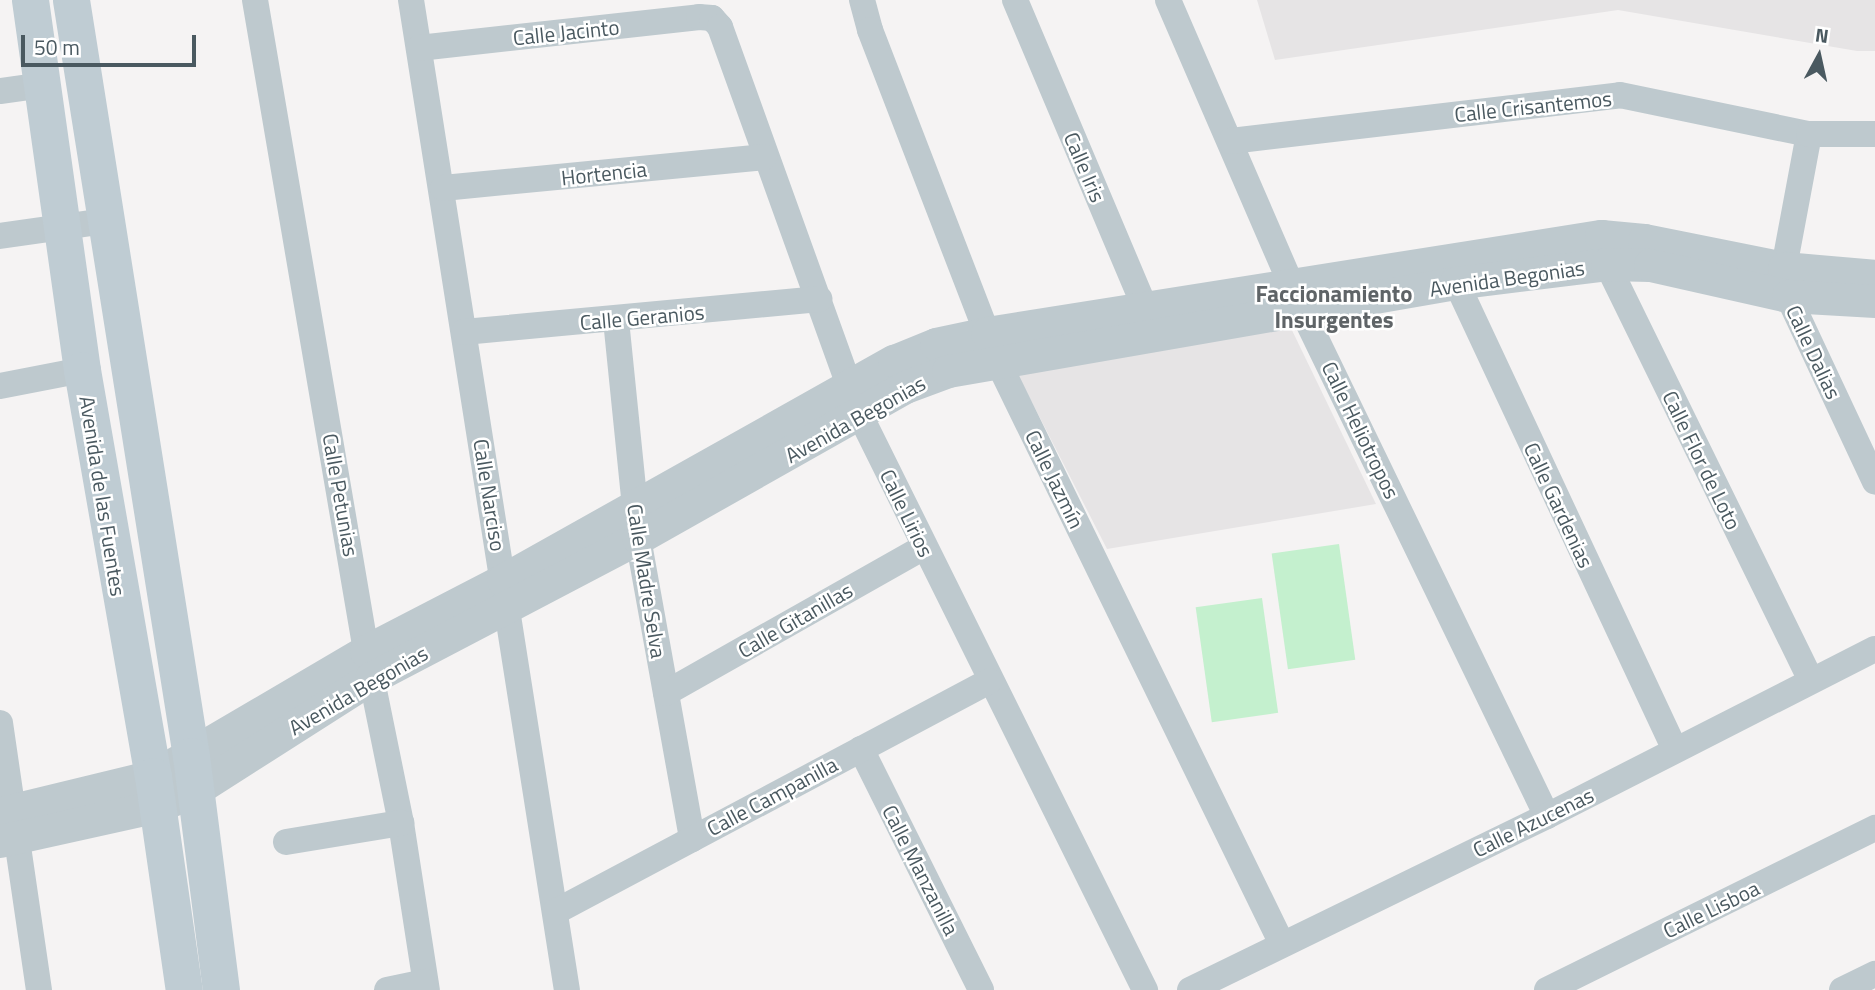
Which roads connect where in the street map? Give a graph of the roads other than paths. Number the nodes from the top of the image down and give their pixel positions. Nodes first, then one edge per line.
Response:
1 (30, 0) edge
2 (71, 0) edge
3 (255, 0) edge
4 (411, 0) edge
5 (862, 0) edge
6 (1015, 0) edge
7 (1168, 0) edge
8 (712, 18) joint
9 (419, 48) junction
10 (43, 85) junction
11 (0, 91) edge
12 (1809, 134) junction
13 (1875, 134) edge
14 (1231, 141) junction
15 (765, 157) junction
16 (443, 188) junction
17 (106, 221) junction
18 (64, 226) junction
19 (0, 236) edge
20 (1604, 250) junction
21 (1450, 271) junction
22 (1875, 276) edge
23 (1786, 282) junction
24 (1298, 298) junction
25 (819, 299) junction
26 (1875, 301) edge
27 (616, 320) junction
28 (1151, 322) junction
29 (464, 332) junction
30 (992, 347) junction
31 (82, 370) junction
32 (0, 386) edge
33 (855, 401) junction
34 (1875, 482) edge
35 (636, 523) junction
36 (924, 547) junction
37 (506, 593) junction
38 (1875, 649) edge
39 (369, 665) junction
40 (989, 681) junction
41 (1811, 681) junction
42 (666, 693) junction
43 (0, 723) edge
44 (861, 749) junction
45 (1675, 750) junction
46 (193, 773) junction
47 (155, 791) junction
48 (1547, 816) junction
49 (401, 823) junction
50 (8, 825) edge
51 (1875, 828) edge
52 (692, 839) junction
53 (286, 842) dead end
54 (555, 912) junction
55 (1282, 944) junction
56 (1875, 974) edge
57 (426, 986) edge
58 (39, 990) edge
59 (184, 990) edge
60 (221, 990) edge
61 (387, 990) edge
62 (567, 990) edge
63 (981, 990) edge
64 (1145, 990) edge
65 (1190, 990) edge
66 (1547, 990) edge
67 (1842, 990) edge

1 - 10 main road, Avenida de las Fuentes
2 - 17 main road
3 - 39 street, Calle Petunias
4 - 9 street, Calle Narciso
5 - 30 street, Calle Jazmín
6 - 28 street, Calle Iris
7 - 14 street, Calle Heliotropos
8 - 9 street, Calle Jacinto
8 - 15 street, Calle Lirios
9 - 16 street, Calle Narciso
10 - 11 street
10 - 18 main road, Avenida de las Fuentes
12 - 13 street, Calle Crisantemos
12 - 14 street, Calle Crisantemos
12 - 23 street
14 - 24 street, Calle Heliotropos
15 - 16 street, Hortencia
15 - 25 street, Calle Lirios
16 - 29 street, Calle Narciso
17 - 18 street
17 - 46 main road
18 - 19 street
18 - 31 main road, Avenida de las Fuentes
20 - 21 street, Avenida Begonias
20 - 23 street, Avenida Begonias
20 - 41 street, Calle Flor de Loto
21 - 24 street, Avenida Begonias
21 - 45 street, Calle Gardenias
22 - 23 street, Avenida Begonias
23 - 26 street, Avenida Begonias
23 - 34 street, Calle Dalias
24 - 28 street, Avenida Begonias
24 - 48 street, Calle Heliotropos
25 - 27 street, Calle Geranios
25 - 33 street, Calle Lirios
27 - 29 street, Calle Geranios
27 - 35 street, Calle Madre Selva
28 - 30 street, Avenida Begonias
29 - 37 street, Calle Narciso
30 - 33 street, Avenida Begonias
30 - 55 street, Calle Jazmín
31 - 32 street
31 - 47 main road, Avenida de las Fuentes
33 - 35 street, Avenida Begonias
33 - 36 street, Calle Lirios
35 - 37 street, Avenida Begonias
35 - 42 street, Calle Madre Selva
36 - 40 street, Calle Lirios
36 - 42 street, Calle Gitanillas
37 - 39 street, Avenida Begonias
37 - 54 street, Calle Narciso
38 - 41 street, Calle Azucenas
39 - 46 street, Avenida Begonias
39 - 49 street, Calle Petunias
40 - 44 street, Calle Campanilla
40 - 64 street, Calle Lirios
41 - 45 street, Calle Azucenas
42 - 52 street, Calle Madre Selva
43 - 50 street
44 - 52 street, Calle Campanilla
44 - 63 street, Calle Manzanilla
45 - 48 street, Calle Azucenas
46 - 47 street, Avenida Begonias
46 - 60 main road
47 - 50 street, Avenida Begonias
47 - 59 main road, Avenida de las Fuentes
48 - 55 street, Calle Azucenas
49 - 53 street
49 - 57 street, Calle Petunias
50 - 58 street
51 - 66 street, Calle Lisboa
52 - 54 street, Calle Campanilla
54 - 62 street, Calle Narciso
55 - 65 street, Calle Azucenas
56 - 67 street
57 - 61 street

